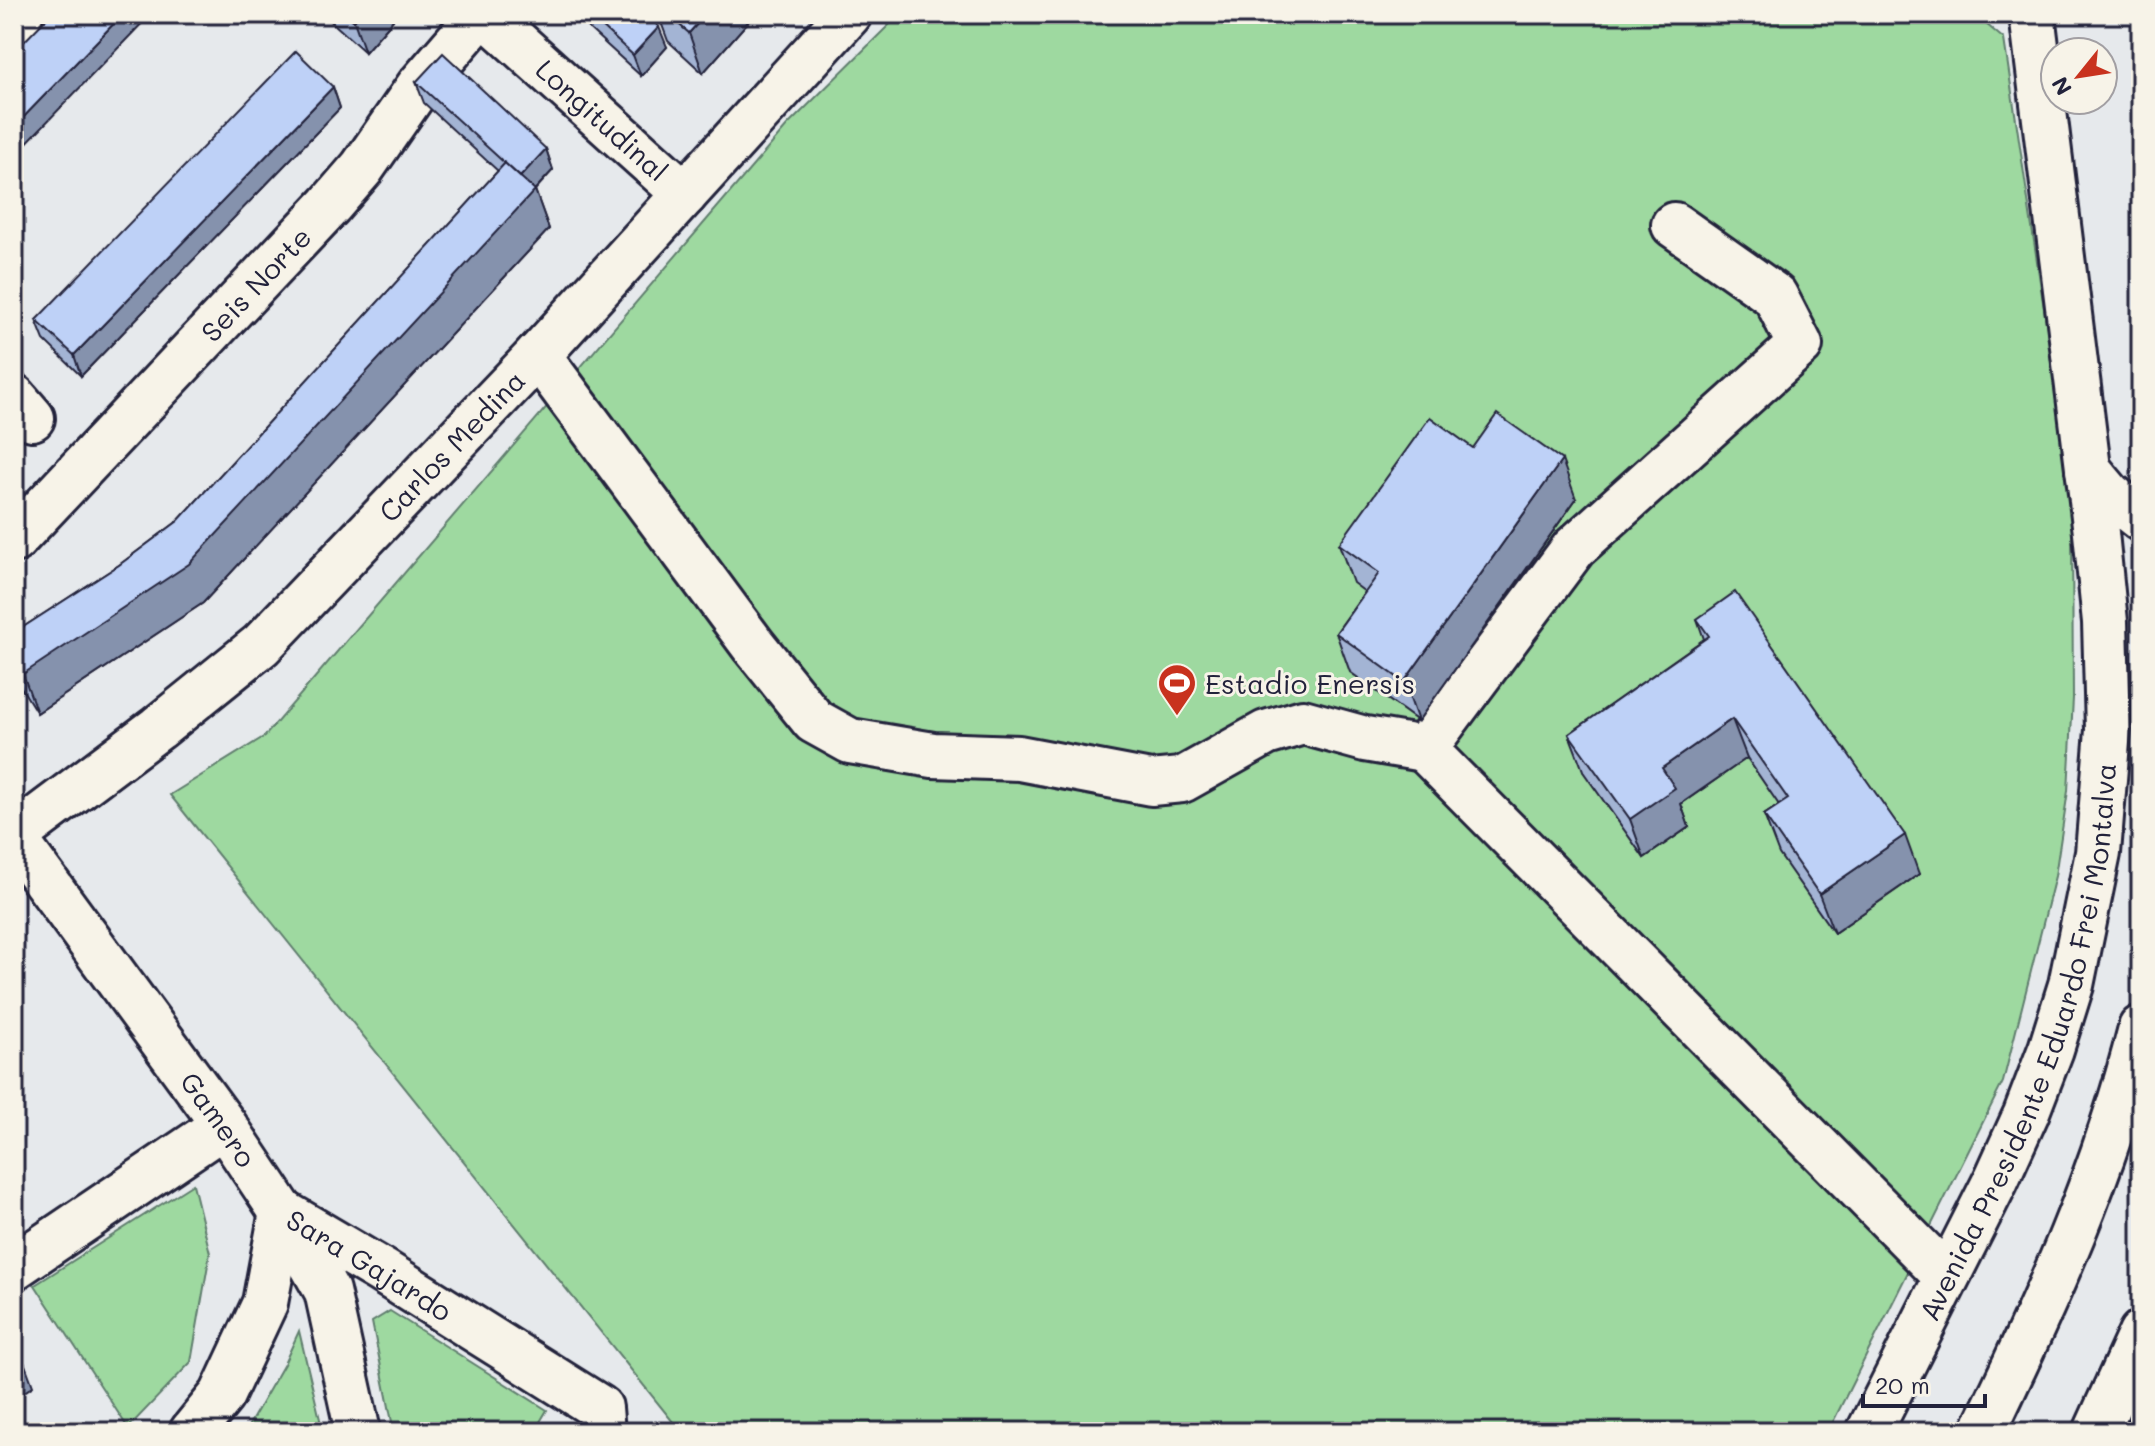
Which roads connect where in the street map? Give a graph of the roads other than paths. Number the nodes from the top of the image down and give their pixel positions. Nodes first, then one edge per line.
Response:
1 (20, 14) edge
2 (483, 14) edge
3 (849, 14) edge
4 (2032, 14) edge
5 (14, 20) edge
6 (685, 194) junction
7 (1674, 225) dead end
8 (538, 355) junction
9 (2088, 469) junction
10 (2141, 519) edge
11 (14, 540) edge
12 (2124, 661) edge
13 (1424, 749) junction
14 (14, 837) edge
15 (2141, 1028) edge
16 (224, 1125) junction
17 (282, 1212) junction
18 (14, 1267) edge
19 (1946, 1276) junction
20 (2141, 1333) edge
21 (192, 1432) edge
22 (358, 1432) edge
23 (602, 1432) edge
24 (1869, 1432) edge
25 (1983, 1432) edge
26 (2096, 1432) edge

1 - 5 main road
2 - 6 main road, Longitudinal
2 - 11 main road, Seis Norte
3 - 6 main road, Carlos Medina
4 - 9 main road, Avenida Presidente Eduardo Frei Montalva
6 - 8 main road, Carlos Medina
7 - 13 main road
8 - 13 main road
8 - 14 main road, Carlos Medina
9 - 10 main road
9 - 12 main road, Avenida Presidente Eduardo Frei Montalva
12 - 19 main road, Avenida Presidente Eduardo Frei Montalva
13 - 19 main road
14 - 16 main road, Gamero
15 - 25 main road
16 - 17 main road, Gamero
16 - 18 main road
17 - 21 main road, Sara Gajardo
17 - 22 main road, Gamero
17 - 23 main road, Sara Gajardo
19 - 24 main road, Avenida Presidente Eduardo Frei Montalva
20 - 26 main road

